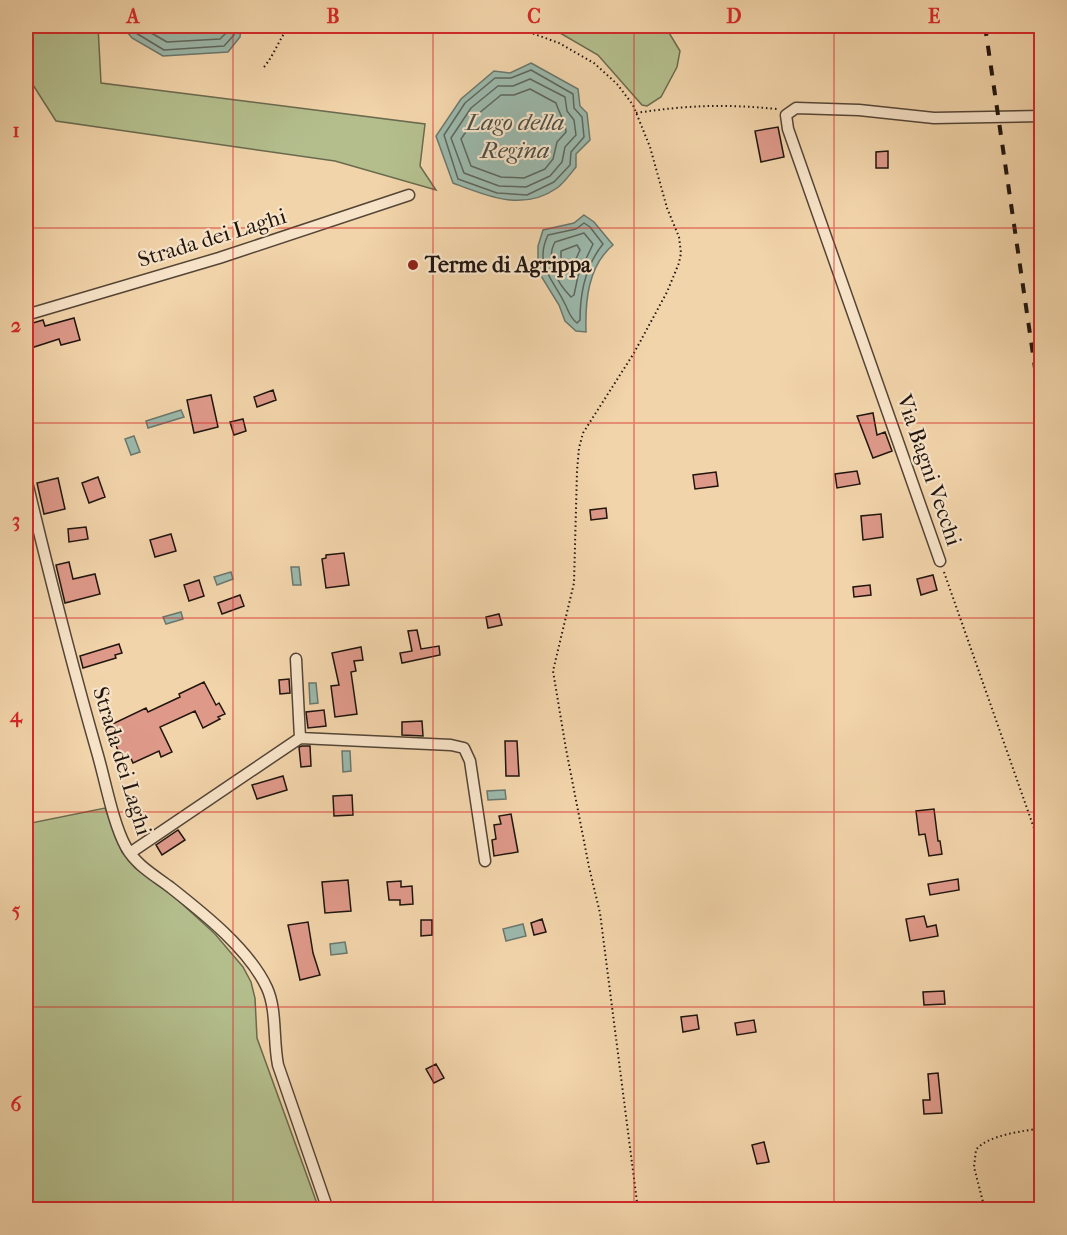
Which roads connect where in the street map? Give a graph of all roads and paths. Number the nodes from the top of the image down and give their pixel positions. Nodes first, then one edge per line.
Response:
1 (290, 26) edge
2 (349, 26) edge
3 (264, 67) dead end
4 (796, 108) junction
5 (636, 113) junction
6 (1041, 116) edge
7 (409, 195) dead end
8 (26, 315) edge
9 (26, 478) edge
10 (940, 561) joint
11 (296, 659) dead end
12 (300, 738) junction
13 (1041, 851) edge
14 (130, 853) junction
15 (485, 861) dead end
16 (1041, 1128) edge
17 (328, 1209) edge
18 (638, 1209) edge
19 (985, 1209) edge

1 - 3 path
2 - 5 path
4 - 5 path
4 - 6 street
4 - 10 street, Via Bagni Vecchi
5 - 18 path
7 - 8 street, Strada dei Laghi
9 - 14 street, Strada dei Laghi
10 - 13 path, Via Bagni Vecchi
11 - 12 street
12 - 14 street
12 - 15 street
14 - 17 street, Strada dei Laghi
16 - 19 path

